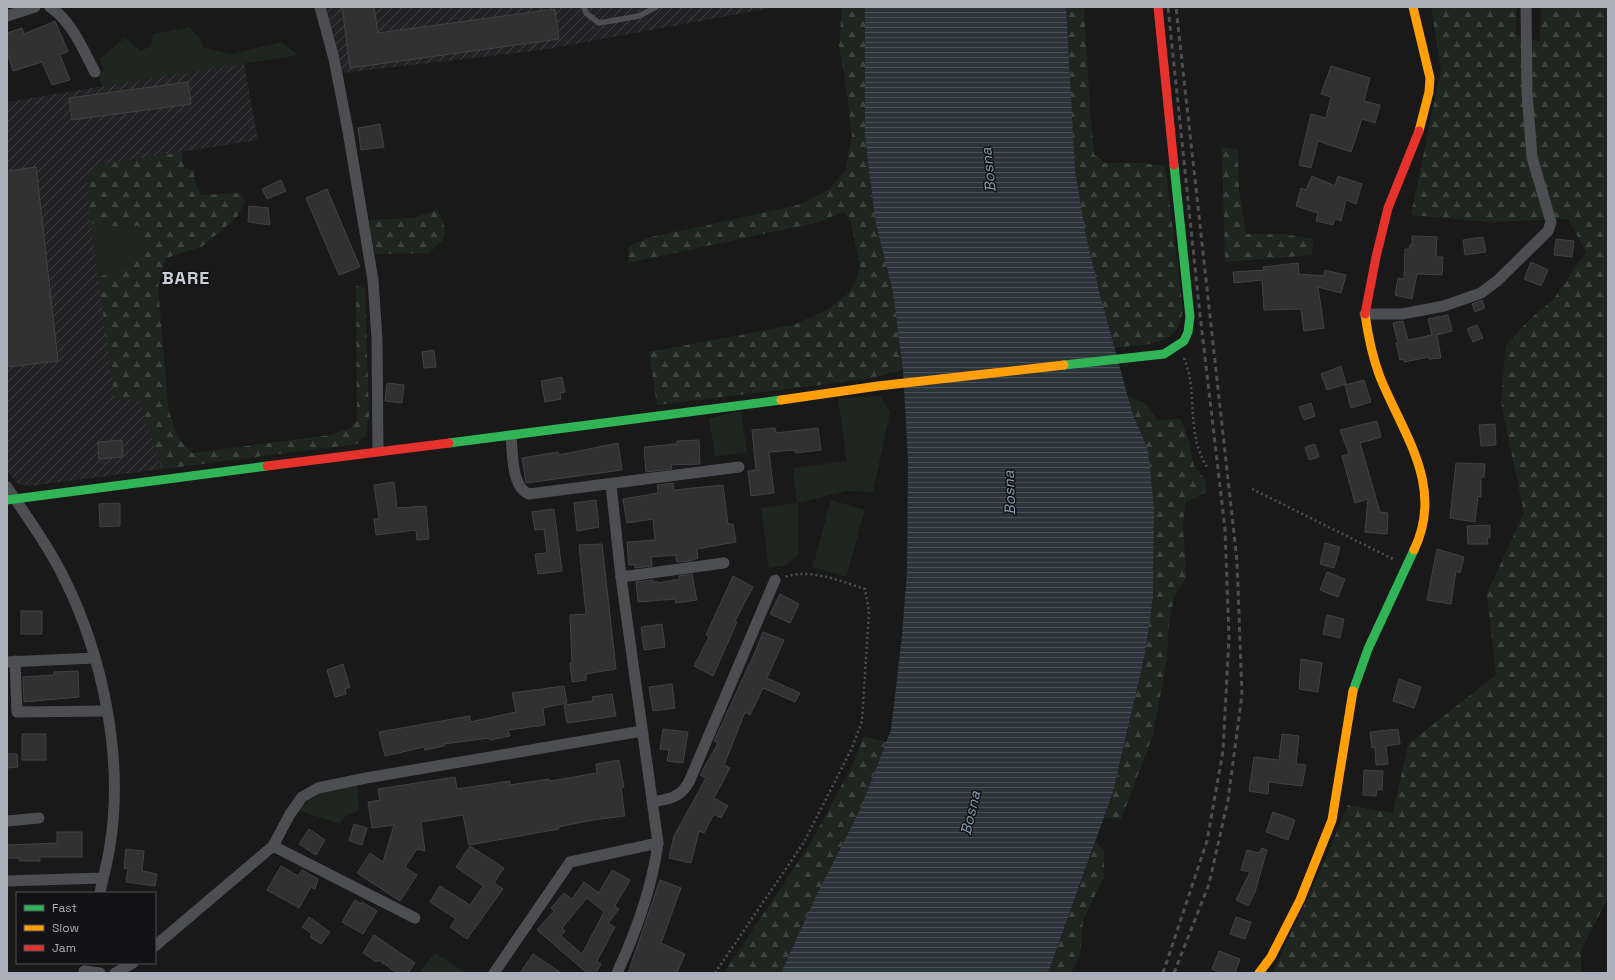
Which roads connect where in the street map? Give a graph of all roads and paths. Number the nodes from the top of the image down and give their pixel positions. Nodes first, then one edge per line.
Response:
1 (35, 7) edge
2 (50, 7) edge
3 (320, 7) edge
4 (584, 7) edge
5 (656, 7) edge
6 (1158, 7) edge
7 (1413, 7) edge
8 (1526, 7) edge
9 (7, 16) edge
10 (95, 72) dead end
11 (1365, 314) junction
12 (1179, 347) junction
13 (511, 436) junction
14 (378, 451) junction
15 (1207, 467) dead end
16 (739, 468) dead end
17 (612, 485) junction
18 (7, 487) edge
19 (1252, 489) dead end
20 (11, 500) edge
21 (724, 563) dead end
22 (1407, 566) junction
23 (621, 576) junction
24 (775, 580) joint
25 (94, 658) junction
26 (11, 661) edge
27 (106, 711) junction
28 (642, 731) junction
29 (652, 802) junction
30 (39, 818) dead end
31 (7, 821) edge
32 (658, 843) junction
33 (274, 846) junction
34 (103, 878) junction
35 (7, 881) edge
36 (100, 892) edge
37 (415, 918) dead end
38 (156, 945) edge
39 (131, 964) edge
40 (85, 969) edge
41 (100, 973) edge
42 (115, 973) edge
43 (494, 973) edge
44 (617, 973) edge
45 (715, 973) edge
46 (1259, 973) edge

1 - 9 street
2 - 10 street
3 - 14 street
4 - 5 lane
6 - 12 street
7 - 11 street
8 - 11 street
11 - 22 street
12 - 13 street
12 - 15 path
13 - 14 street
13 - 17 street
14 - 20 street
16 - 17 street
17 - 23 street
18 - 20 street
19 - 22 path
20 - 25 street
21 - 23 street
22 - 46 street
23 - 28 street
24 - 29 street
24 - 45 path
25 - 26 street
25 - 27 street
26 - 27 street
27 - 34 street
28 - 29 street
28 - 33 street
29 - 32 street
30 - 31 street
32 - 43 street
32 - 44 street
33 - 37 street
33 - 38 street
34 - 35 street
34 - 36 street
39 - 42 street
40 - 41 street

